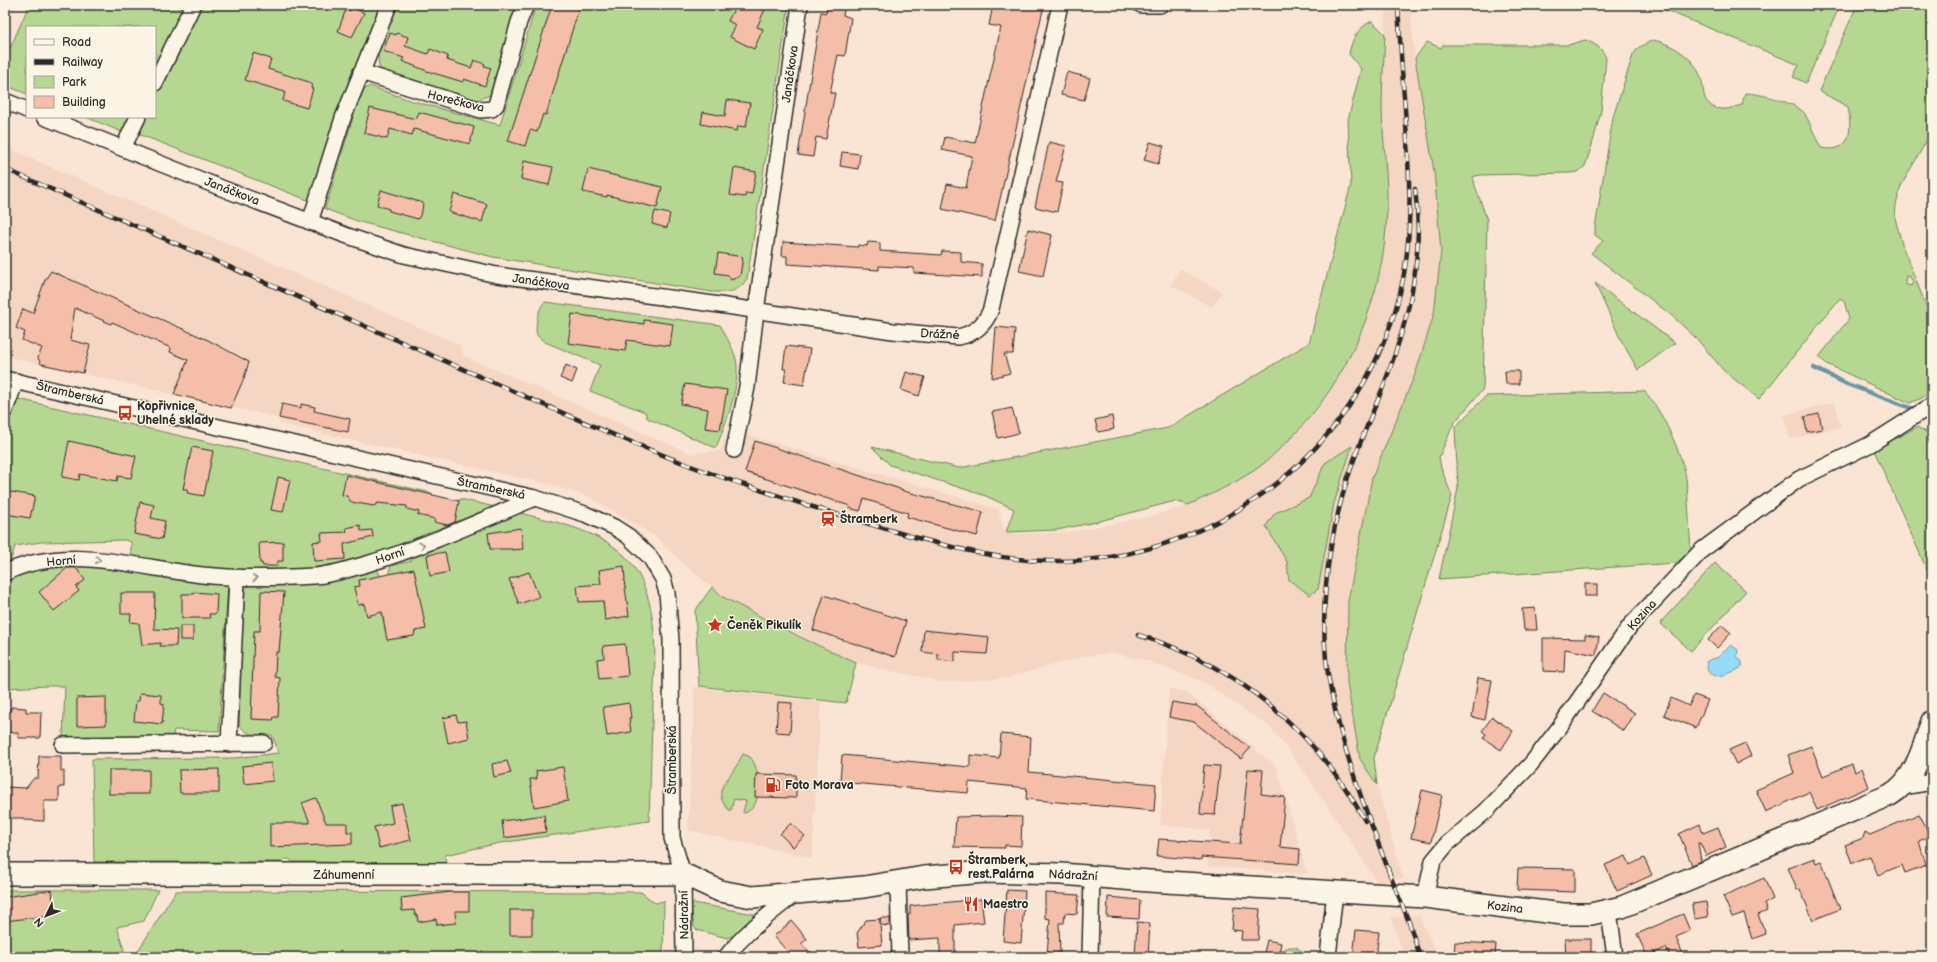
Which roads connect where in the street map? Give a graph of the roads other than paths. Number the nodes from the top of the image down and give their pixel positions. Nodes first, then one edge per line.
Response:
1 (193, 5) edge
2 (389, 5) edge
3 (526, 5) edge
4 (800, 5) edge
5 (1060, 5) edge
6 (1141, 5) edge
7 (1160, 5) edge
8 (361, 72) junction
9 (156, 81) edge
10 (5, 102) edge
11 (26, 110) edge
12 (47, 118) edge
13 (138, 118) edge
14 (123, 148) junction
15 (310, 222) junction
16 (756, 311) junction
17 (10, 380) edge
18 (1932, 405) edge
19 (5, 410) edge
20 (734, 450) dead end
21 (535, 498) junction
22 (5, 573) edge
23 (236, 578) junction
24 (1932, 721) edge
25 (264, 743) dead end
26 (229, 744) junction
27 (63, 745) dead end
28 (1932, 782) edge
29 (1902, 787) junction
30 (5, 874) edge
31 (682, 874) junction
32 (1092, 876) junction
33 (898, 881) junction
34 (1335, 891) junction
35 (796, 893) junction
36 (1398, 895) joint
37 (1426, 897) junction
38 (1609, 911) junction
39 (684, 957) edge
40 (726, 957) edge
41 (900, 957) edge
42 (1090, 957) edge
43 (1328, 957) edge
44 (1615, 957) edge

1 - 9 street
2 - 8 street
3 - 8 street, Horečkova
4 - 16 street, Janáčkova
5 - 16 street, Drážné
6 - 7 street
8 - 15 street
10 - 11 street
12 - 14 street, Janáčkova
13 - 14 street
14 - 15 street, Janáčkova
15 - 16 street, Janáčkova
16 - 20 street
17 - 19 street
17 - 21 street, Štramberská
18 - 37 street, Kozina
23 -> 21 street, Horní
21 - 31 street, Štramberská
22 -> 23 street, Horní
23 - 26 street
24 - 29 main road, Kozina
25 - 26 street
26 - 27 street
28 - 29 street, Kozina
29 - 38 main road, Kozina
30 - 31 main road, Záhumenní
31 - 35 main road, Nádražní
31 - 39 street, Nádražní
32 - 33 main road, Nádražní
32 - 34 main road, Nádražní
32 - 42 street
33 - 35 main road, Nádražní
33 - 41 street
34 - 36 main road, Nádražní
34 - 43 street
35 - 40 street
36 - 37 main road, Kozina
37 - 38 main road, Kozina
38 - 44 street

